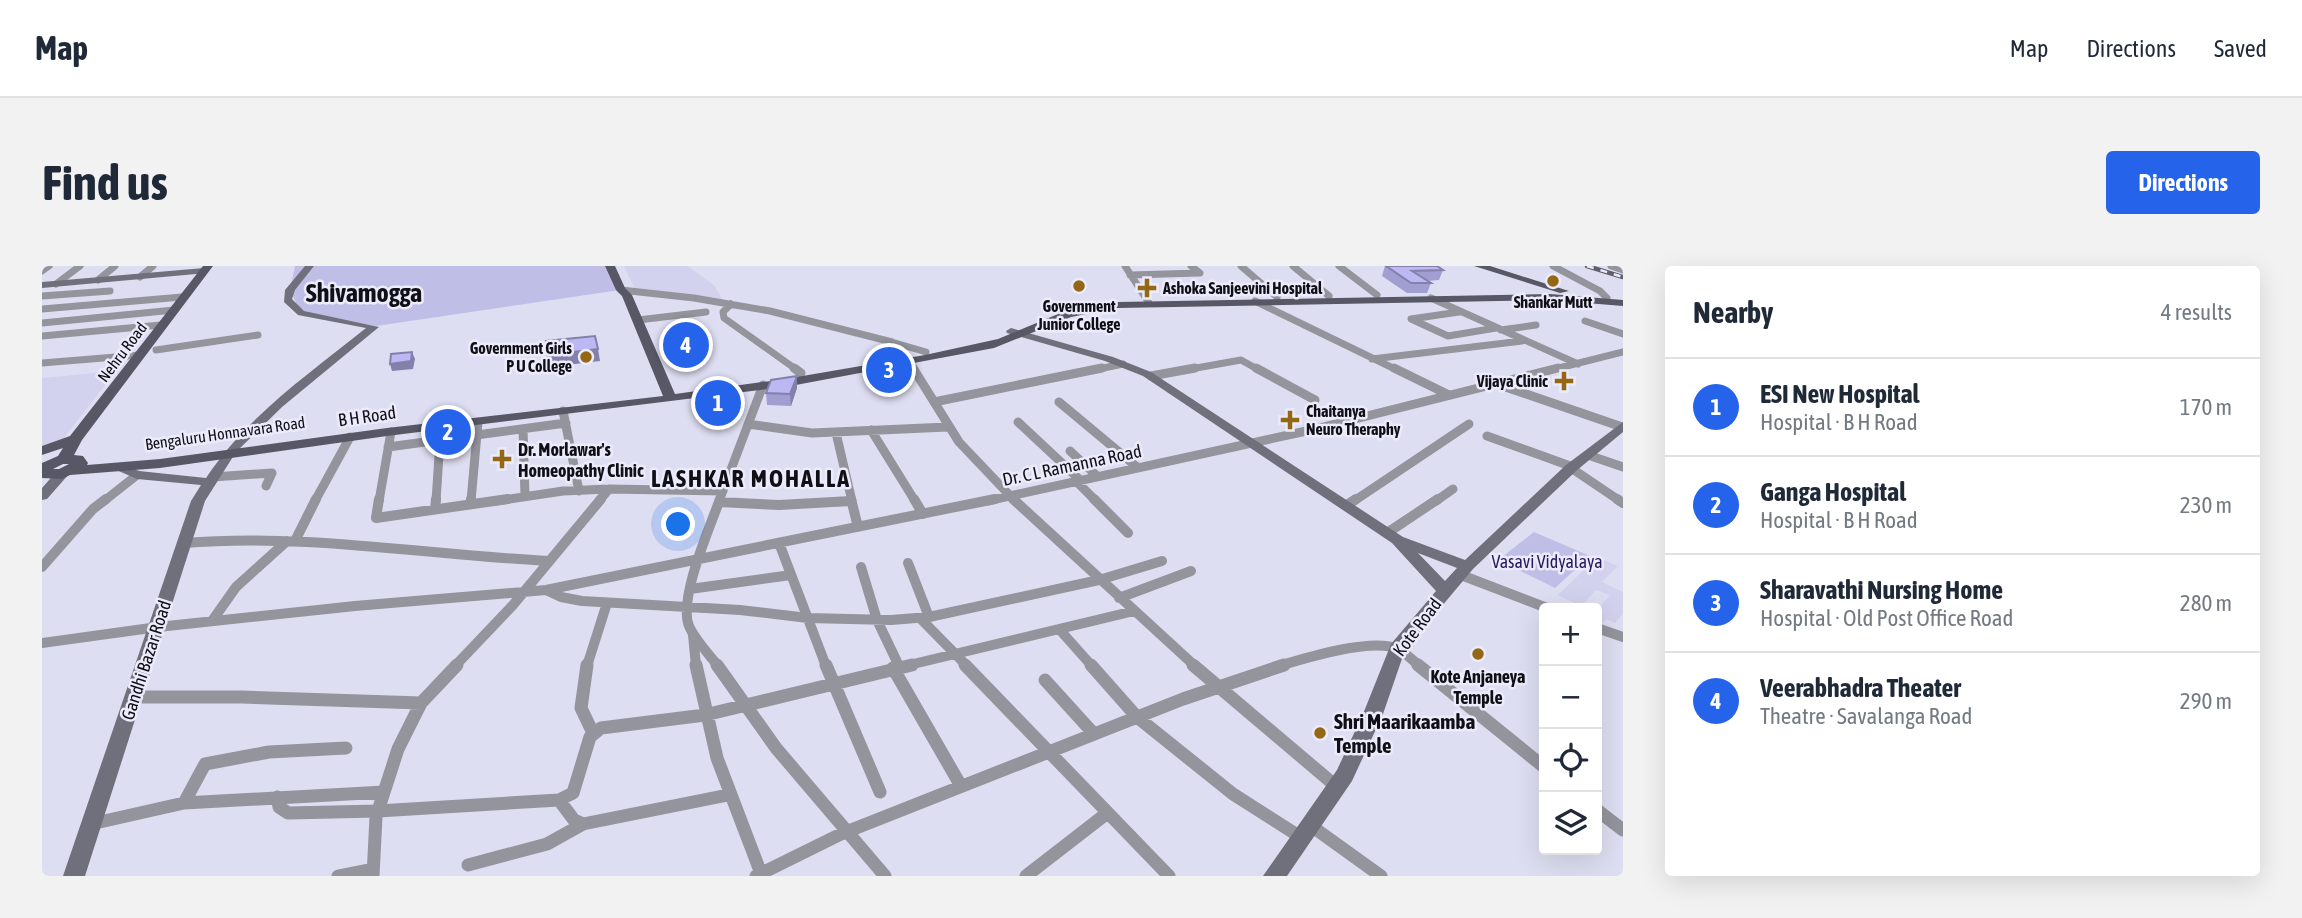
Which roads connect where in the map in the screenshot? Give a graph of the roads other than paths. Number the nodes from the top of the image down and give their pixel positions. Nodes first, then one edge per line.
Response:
1 (49, 266) edge
2 (80, 266) edge
3 (115, 266) edge
4 (153, 266) edge
5 (310, 266) edge
6 (610, 266) edge
7 (619, 266) edge
8 (1191, 266) edge
9 (1241, 266) edge
10 (1293, 266) edge
11 (1339, 266) edge
12 (1479, 266) edge
13 (1553, 266) edge
14 (1611, 266) edge
15 (209, 268) edge
16 (1126, 270) edge
17 (1623, 270) edge
18 (42, 271) edge
19 (140, 277) junction
20 (98, 280) junction
21 (1539, 283) junction
22 (56, 284) junction
23 (42, 285) edge
24 (110, 291) dead end
25 (626, 292) junction
26 (1549, 294) junction
27 (1377, 295) junction
28 (42, 296) edge
29 (1329, 296) junction
30 (1579, 296) junction
31 (182, 297) junction
32 (1277, 297) junction
33 (1431, 298) junction
34 (1607, 298) junction
35 (1147, 301) junction
36 (1255, 301) junction
37 (1623, 302) edge
38 (732, 304) junction
39 (42, 310) edge
40 (174, 310) junction
41 (706, 312) dead end
42 (1461, 312) junction
43 (638, 320) junction
44 (1585, 321) dead end
45 (42, 323) edge
46 (162, 325) junction
47 (1536, 325) dead end
48 (1499, 329) junction
49 (1017, 333) junction
50 (1623, 334) edge
51 (258, 335) dead end
52 (42, 336) edge
53 (1524, 341) junction
54 (892, 342) junction
55 (156, 350) junction
56 (926, 352) junction
57 (1623, 352) edge
58 (140, 355) junction
59 (906, 358) junction
60 (1372, 359) junction
61 (42, 363) edge
62 (1123, 364) junction
63 (1580, 365) junction
64 (801, 373) junction
65 (1151, 376) junction
66 (1494, 383) junction
67 (762, 385) junction
68 (1449, 395) junction
69 (668, 396) junction
70 (1315, 400) dead end
71 (1059, 401) dead end
72 (934, 402) junction
73 (564, 417) junction
74 (1018, 422) dead end
75 (748, 424) junction
76 (1469, 424) dead end
77 (948, 427) junction
78 (1622, 427) edge
79 (477, 428) junction
80 (523, 429) junction
81 (871, 430) junction
82 (391, 432) junction
83 (835, 433) junction
84 (1486, 436) dead end
85 (350, 438) junction
86 (75, 439) junction
87 (440, 440) junction
88 (1251, 442) junction
89 (388, 447) junction
90 (42, 451) edge
91 (1070, 451) dead end
92 (230, 452) junction
93 (1588, 455) junction
94 (42, 457) edge
95 (68, 464) junction
96 (1137, 467) junction
97 (1572, 467) junction
98 (1623, 467) edge
99 (121, 469) junction
100 (42, 471) edge
101 (137, 474) junction
102 (1096, 475) junction
103 (1077, 479) junction
104 (211, 480) junction
105 (266, 486) dead end
106 (609, 489) junction
107 (1453, 489) dead end
108 (579, 491) junction
109 (1007, 494) junction
110 (42, 496) edge
111 (525, 496) junction
112 (721, 496) junction
113 (851, 501) junction
114 (471, 503) junction
115 (1623, 503) edge
116 (1347, 505) junction
117 (435, 509) junction
118 (923, 514) junction
119 (858, 527) junction
120 (1128, 533) dead end
121 (1392, 537) junction
122 (291, 541) junction
123 (184, 543) junction
124 (779, 543) junction
125 (697, 560) junction
126 (549, 561) junction
127 (1162, 561) dead end
128 (908, 563) dead end
129 (861, 566) dead end
130 (42, 567) edge
131 (1464, 570) junction
132 (1191, 571) dead end
133 (791, 575) junction
134 (1099, 580) junction
135 (690, 589) junction
136 (546, 590) junction
137 (1445, 591) junction
138 (524, 593) junction
139 (1119, 598) junction
140 (607, 603) junction
141 (1539, 604) edge
142 (685, 608) junction
143 (1134, 611) junction
144 (924, 617) junction
145 (808, 618) junction
146 (877, 620) junction
147 (212, 621) junction
148 (158, 627) junction
149 (1059, 629) junction
150 (1602, 630) edge
151 (693, 632) junction
152 (1623, 637) edge
153 (42, 643) edge
154 (1397, 648) junction
155 (952, 654) junction
156 (896, 668) junction
157 (1045, 680) dead end
158 (833, 684) junction
159 (1217, 687) junction
160 (134, 697) junction
161 (421, 703) junction
162 (745, 705) junction
163 (705, 715) junction
164 (1137, 717) junction
165 (593, 733) junction
166 (1094, 734) junction
167 (346, 748) dead end
168 (1048, 752) junction
169 (1539, 763) edge
170 (961, 786) junction
171 (1337, 787) junction
172 (384, 792) junction
173 (880, 792) dead end
174 (728, 795) junction
175 (277, 797) junction
176 (559, 800) junction
177 (184, 803) junction
178 (378, 811) junction
179 (1106, 814) junction
180 (1602, 814) edge
181 (91, 824) junction
182 (583, 824) junction
183 (1623, 830) edge
184 (847, 832) junction
185 (1306, 832) junction
186 (468, 865) dead end
187 (373, 873) edge
188 (759, 875) edge
189 (74, 876) edge
190 (338, 876) edge
191 (884, 876) edge
192 (1026, 876) edge
193 (1169, 876) edge
194 (1274, 876) edge
195 (1381, 876) edge

1 - 18 street
2 - 22 street
3 - 20 street
4 - 19 street
5 - 92 street, Gandhi Bazar Road
6 - 25 main road
7 - 25 main road
8 - 16 street
9 - 32 street
10 - 29 street
11 - 27 street
12 - 21 main road
13 - 34 street
14 - 17 street
15 - 19 street
15 - 31 main road, Nehru Road
15 - 55 main road, Nehru Road
16 - 35 street
19 - 20 street
20 - 22 street
21 - 26 main road
21 - 30 main road
22 - 23 street
24 - 28 street
25 - 38 street
25 - 43 main road
26 - 27 main road
26 - 30 main road
27 - 29 main road
29 - 32 main road
30 - 33 main road
30 - 34 main road
30 - 37 main road
31 - 39 street
31 - 40 main road, Nehru Road
32 - 35 main road
33 - 36 main road
33 - 42 street
34 - 37 main road
35 - 36 main road
35 - 49 main road
36 - 60 street
38 - 54 street
38 - 64 street
40 - 45 street
40 - 46 main road, Nehru Road
41 - 43 street
42 - 48 street
42 - 48 street
43 - 69 main road
44 - 50 street
46 - 52 street
46 - 58 main road, Nehru Road
47 - 48 street
48 - 53 street
49 - 56 main road
49 - 59 main road
49 - 62 street
51 - 55 street
53 - 60 street
53 - 63 street
54 - 56 street
54 - 59 street
55 - 95 main road, Nehru Road
56 - 59 main road
57 - 63 street, Dr. C L Ramanna Road
58 - 61 street
58 - 86 main road, Nehru Road
59 - 64 main road
59 - 67 main road
59 - 72 street
60 - 68 street
62 - 65 street
62 - 72 street
63 - 66 street, Dr. C L Ramanna Road
64 - 69 main road
65 - 70 street
65 - 88 street
66 - 68 street, Dr. C L Ramanna Road
66 - 78 street
67 - 69 main road
67 - 75 street
68 - 88 street, Dr. C L Ramanna Road
69 - 73 main road, B H Road
69 - 92 main road, Bengaluru Honnavara Road
71 - 96 street
72 - 77 street
73 - 79 main road, B H Road
73 - 80 street
73 - 108 street
74 - 103 street
75 - 83 street
75 - 112 street
76 - 116 street
77 - 81 street
77 - 109 street
78 - 93 street, Kote Road
79 - 80 street
79 - 82 main road, B H Road
79 - 87 street
79 - 114 street
80 - 111 street
81 - 83 street
81 - 118 street
82 - 85 main road, B H Road
82 - 89 street
83 - 113 street
84 - 97 street
85 - 92 main road, B H Road
85 - 122 street
86 - 90 main road
86 - 95 main road, Nehru Road
87 - 89 street
87 - 117 street
88 - 96 street, Dr. C L Ramanna Road
88 - 116 street
89 - 117 street
91 - 102 street
92 - 95 main road, Bengaluru Honnavara Road
92 - 99 main road, B H Road
92 - 104 street, Gandhi Bazar Road
93 - 97 street, Kote Road
93 - 98 street
94 - 95 main road
95 - 99 main road, B H Road
95 - 100 main road
95 - 110 street
96 - 102 street, Dr. C L Ramanna Road
97 - 115 street
97 - 131 street, Kote Road
99 - 101 street
101 - 104 street
101 - 130 street
102 - 103 street, Dr. C L Ramanna Road
103 - 109 street, Dr. C L Ramanna Road
103 - 120 street
104 - 105 street
104 - 123 street, Gandhi Bazar Road
106 - 108 street
106 - 112 street
106 - 126 street
107 - 121 street
108 - 111 street
109 - 118 street, Dr. C L Ramanna Road
109 - 134 street
111 - 114 street
112 - 113 street
112 - 125 street
113 - 119 street
114 - 117 street
116 - 121 street
118 - 119 street, Dr. C L Ramanna Road
119 - 124 street, Dr. C L Ramanna Road
121 - 131 street
121 - 137 street
122 - 123 street
122 - 126 street
122 - 147 street
123 - 148 street, Gandhi Bazar Road
124 - 125 street, Dr. C L Ramanna Road
124 - 133 street
125 - 135 street
125 - 136 street, Dr. C L Ramanna Road
126 - 138 street
127 - 134 street
128 - 144 street
129 - 146 street
131 - 137 street, Kote Road
131 - 141 street
132 - 139 street
133 - 135 street
133 - 145 street
134 - 139 street
134 - 144 street
135 - 142 street
136 - 138 street, Dr. C L Ramanna Road
136 - 140 street
137 - 154 street, Kote Road
138 - 147 street, Dr. C L Ramanna Road
138 - 161 street
139 - 143 street
140 - 142 street
140 - 165 street
142 - 145 street
142 - 151 street
143 - 149 street
143 - 159 street
144 - 146 street
144 - 155 street
145 - 146 street
145 - 158 street
146 - 156 street
147 - 148 street, Dr. C L Ramanna Road
148 - 153 street, Dr. C L Ramanna Road
148 - 160 street, Gandhi Bazar Road
149 - 155 street
149 - 164 street
150 - 152 street
151 - 162 street
151 - 163 street
154 - 159 street
154 - 169 street
154 - 171 street, Kote Road
155 - 156 street
155 - 168 street
156 - 158 street
156 - 170 street
157 - 166 street
158 - 162 street
158 - 173 street
159 - 164 street
159 - 171 street
160 - 161 street
160 - 181 street, Gandhi Bazar Road
161 - 172 street
162 - 163 street
162 - 184 street
163 - 165 street
163 - 174 street
164 - 166 street
164 - 185 street
165 - 176 street
166 - 168 street
167 - 177 street
168 - 170 street
168 - 179 street
170 - 184 street
171 - 185 street, Kote Road
172 - 175 street
172 - 178 street
174 - 182 street
174 - 188 street
175 - 177 street
175 - 178 street
176 - 178 street
176 - 182 street
177 - 181 street
178 - 187 street
179 - 192 street
179 - 193 street
180 - 183 street
181 - 189 street, Gandhi Bazar Road
182 - 186 street
184 - 188 street
184 - 191 street
185 - 194 street, Kote Road
185 - 195 street
187 - 190 street

